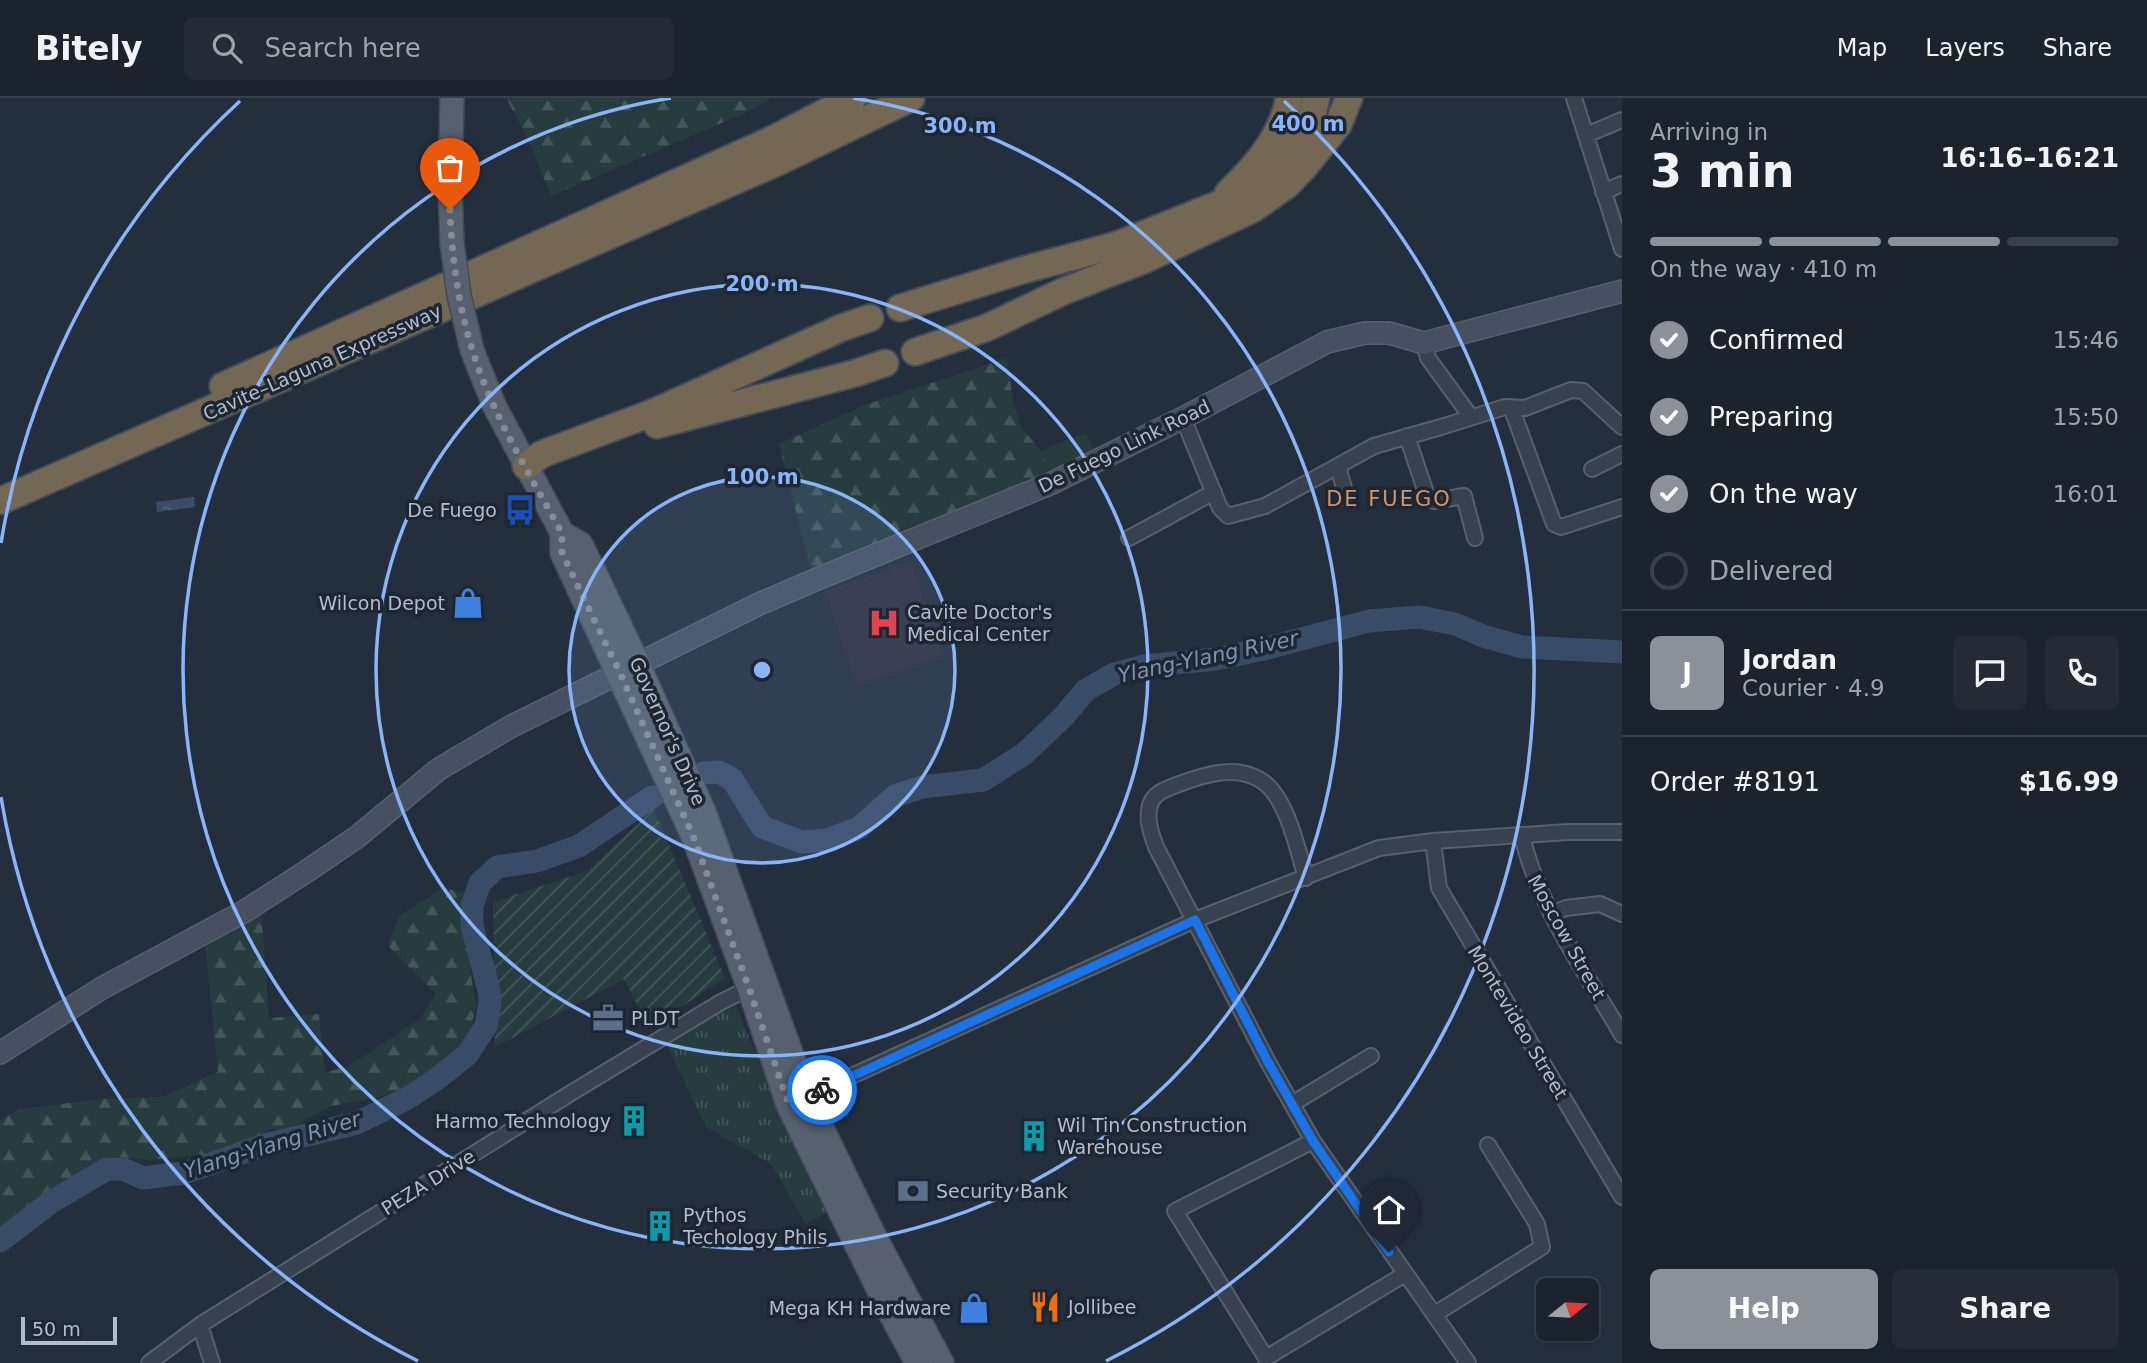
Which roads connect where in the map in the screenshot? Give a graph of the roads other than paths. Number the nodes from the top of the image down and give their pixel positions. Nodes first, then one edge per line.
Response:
1 (452, 98) edge
2 (821, 98) edge
3 (853, 98) edge
4 (911, 98) edge
5 (1289, 98) edge
6 (1316, 98) edge
7 (1332, 98) edge
8 (1349, 98) edge
9 (1574, 98) edge
10 (1622, 120) edge
11 (1586, 135) junction
12 (769, 141) junction
13 (1306, 165) junction
14 (1622, 184) edge
15 (1603, 191) junction
16 (1204, 210) junction
17 (1622, 249) edge
18 (1622, 291) edge
19 (900, 308) dead end
20 (870, 318) dead end
21 (1424, 343) junction
22 (915, 352) dead end
23 (885, 363) dead end
24 (1511, 407) junction
25 (1616, 412) edge
26 (1471, 417) junction
27 (1183, 418) junction
28 (1622, 427) edge
29 (1407, 436) junction
30 (1622, 454) edge
31 (526, 466) junction
32 (1338, 466) junction
33 (1592, 468) dead end
34 (0, 482) edge
35 (1214, 492) junction
36 (1347, 499) dead end
37 (0, 501) edge
38 (1622, 507) edge
39 (1129, 538) dead end
40 (1475, 538) dead end
41 (629, 668) junction
42 (695, 816) junction
43 (1622, 832) edge
44 (1522, 836) junction
45 (1433, 841) junction
46 (1306, 878) junction
47 (1551, 914) junction
48 (1622, 914) edge
49 (1195, 920) junction
50 (749, 988) junction
51 (1622, 1035) edge
52 (0, 1054) edge
53 (1371, 1056) dead end
54 (798, 1101) junction
55 (1292, 1104) junction
56 (1313, 1141) junction
57 (1488, 1145) dead end
58 (1622, 1197) edge
59 (1405, 1274) junction
60 (1435, 1314) junction
61 (200, 1325) junction
62 (149, 1363) edge
63 (212, 1363) edge
64 (917, 1363) edge
65 (942, 1363) edge
66 (1468, 1363) edge

1 - 31 main road, Governor's Drive, bridge
2 - 12 highway
3 - 12 highway, Cavite–Laguna Expressway
4 - 37 highway, Cavite–Laguna Expressway
5 - 16 highway
6 - 16 highway
7 - 13 highway
8 - 13 highway
9 - 11 street
10 - 11 street
11 - 15 street
12 - 34 highway, Cavite–Laguna Expressway
13 - 22 highway
14 - 15 street
15 - 17 street
16 - 19 highway
18 - 21 street
20 - 31 highway
21 - 26 street
21 - 27 street, De Fuego Link Road
23 - 31 highway
24 - 25 street
24 - 26 street
24 - 38 street
25 - 28 street
26 - 29 street
27 - 35 street
27 - 41 street, De Fuego Link Road
29 - 32 street
29 - 40 street
30 - 33 street
31 - 41 main road, Governor's Drive
32 - 35 street
32 - 36 street
35 - 39 street
41 - 42 main road, Governor's Drive
41 - 52 street, De Fuego Link Road
42 - 50 main road, Governor's Drive
42 - 54 main road, Governor's Drive
43 - 44 street
44 - 45 street
44 - 47 street, Moscow Street
45 - 46 street
45 - 58 street, Montevideo Street
46 - 49 street
46 - 49 street
47 - 48 street
47 - 51 street, Moscow Street
49 - 54 street
49 - 55 street
50 - 54 main road, Governor's Drive
50 - 61 street, PEZA Drive
53 - 55 street
54 - 64 main road, Governor's Drive
54 - 65 main road, Governor's Drive
55 - 56 street
56 - 59 street
56 - 59 street
57 - 60 street
59 - 60 street
60 - 66 street
61 - 62 street, PEZA Drive
61 - 63 street

